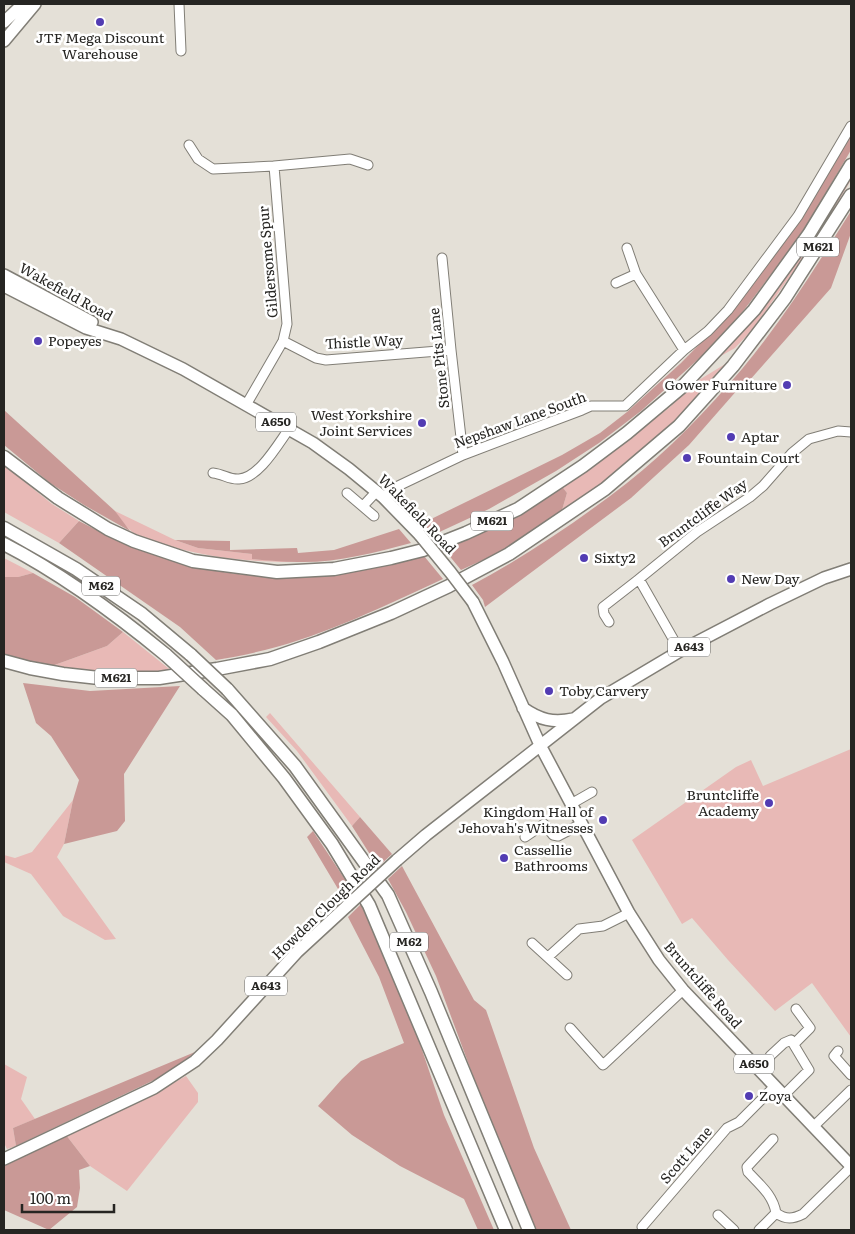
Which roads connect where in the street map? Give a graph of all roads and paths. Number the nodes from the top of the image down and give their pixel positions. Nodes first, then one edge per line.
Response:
1 (23, 4) edge
2 (35, 4) edge
3 (179, 4) edge
4 (4, 22) edge
5 (4, 41) edge
6 (181, 51) dead end
7 (851, 126) edge
8 (189, 145) dead end
9 (368, 165) dead end
10 (851, 165) edge
11 (274, 166) junction
12 (851, 195) edge
13 (627, 248) dead end
14 (442, 258) dead end
15 (636, 274) junction
16 (4, 275) edge
17 (616, 283) dead end
18 (4, 286) edge
19 (73, 316) junction
20 (283, 341) junction
21 (450, 350) junction
22 (684, 350) junction
23 (246, 405) junction
24 (288, 429) junction
25 (851, 432) edge
26 (463, 454) junction
27 (7, 458) edge
28 (225, 464) dead end
29 (348, 493) dead end
30 (380, 494) junction
31 (363, 506) junction
32 (374, 516) dead end
33 (4, 518) edge
34 (4, 528) edge
35 (4, 546) edge
36 (851, 570) edge
37 (639, 579) junction
38 (142, 614) junction
39 (609, 622) dead end
40 (680, 651) junction
41 (4, 661) edge
42 (523, 708) junction
43 (574, 718) junction
44 (540, 745) junction
45 (592, 792) dead end
46 (571, 804) junction
47 (581, 824) junction
48 (525, 837) dead end
49 (629, 913) junction
50 (532, 943) dead end
51 (548, 958) junction
52 (567, 975) dead end
53 (683, 990) junction
54 (796, 1009) dead end
55 (570, 1028) dead end
56 (794, 1044) junction
57 (770, 1056) dead end
58 (834, 1056) dead end
59 (851, 1075) edge
60 (775, 1086) junction
61 (851, 1090) edge
62 (784, 1095) junction
63 (813, 1127) junction
64 (773, 1139) dead end
65 (4, 1159) edge
66 (851, 1167) edge
67 (776, 1213) junction
68 (718, 1215) dead end
69 (642, 1227) dead end
70 (506, 1230) edge
71 (530, 1230) edge
72 (734, 1230) edge
73 (759, 1230) edge

1 - 4 main road
2 - 5 main road
3 - 6 street
7 - 22 street, Nepshaw Lane South
8 - 11 street
9 - 11 street
10 - 27 highway, M621
11 - 20 street, Gildersome Spur
12 - 41 highway, M621
13 - 15 street
14 - 21 street, Stone Pits Lane
15 - 17 street
15 - 22 street
16 - 19 main road, Wakefield Road / A650
18 - 19 main road, Wakefield Road / A650
19 - 23 main road, Wakefield Road / A650
20 - 21 street, Thistle Way
20 - 23 street, Gildersome Spur
21 - 26 street, Stone Pits Lane
22 - 26 street, Nepshaw Lane South
23 - 24 main road, Wakefield Road / A650
24 - 28 street
24 - 30 main road, Wakefield Road / A650
25 - 37 street, Bruntcliffe Way
26 - 30 street, Nepshaw Lane South
29 - 31 street
30 - 31 street, Nepshaw Lane South
30 - 42 main road, Wakefield Road / A650, bridge
31 - 32 street
33 - 38 highway
34 - 38 highway, M62
35 - 70 highway, M62, bridge
36 - 40 main road, A643
37 - 39 street, Bruntcliffe Way
37 - 40 street
38 - 71 highway, M62, bridge
40 - 43 main road, A643
42 - 43 main road
42 - 44 main road, Wakefield Road / A650
43 - 44 main road, A643
44 - 46 main road, Bruntcliffe Road / A650
44 - 65 main road, Howden Clough Road / A643, bridge
45 - 46 street
46 - 47 main road, Bruntcliffe Road / A650
47 - 48 street
47 - 49 main road, Bruntcliffe Road / A650
49 - 51 street
49 - 53 main road, Bruntcliffe Road / A650
50 - 51 street
51 - 52 street
53 - 55 street
53 - 60 main road, Bruntcliffe Road / A650
54 - 56 street
56 - 57 street
56 - 62 street
58 - 59 street
60 - 62 main road, Bruntcliffe Road / A650
60 - 69 street, Scott Lane
61 - 63 street
62 - 63 main road, Bruntcliffe Road / A650
63 - 66 main road, Bruntcliffe Road / A650
64 - 67 street
66 - 67 street
67 - 73 street
68 - 72 street

